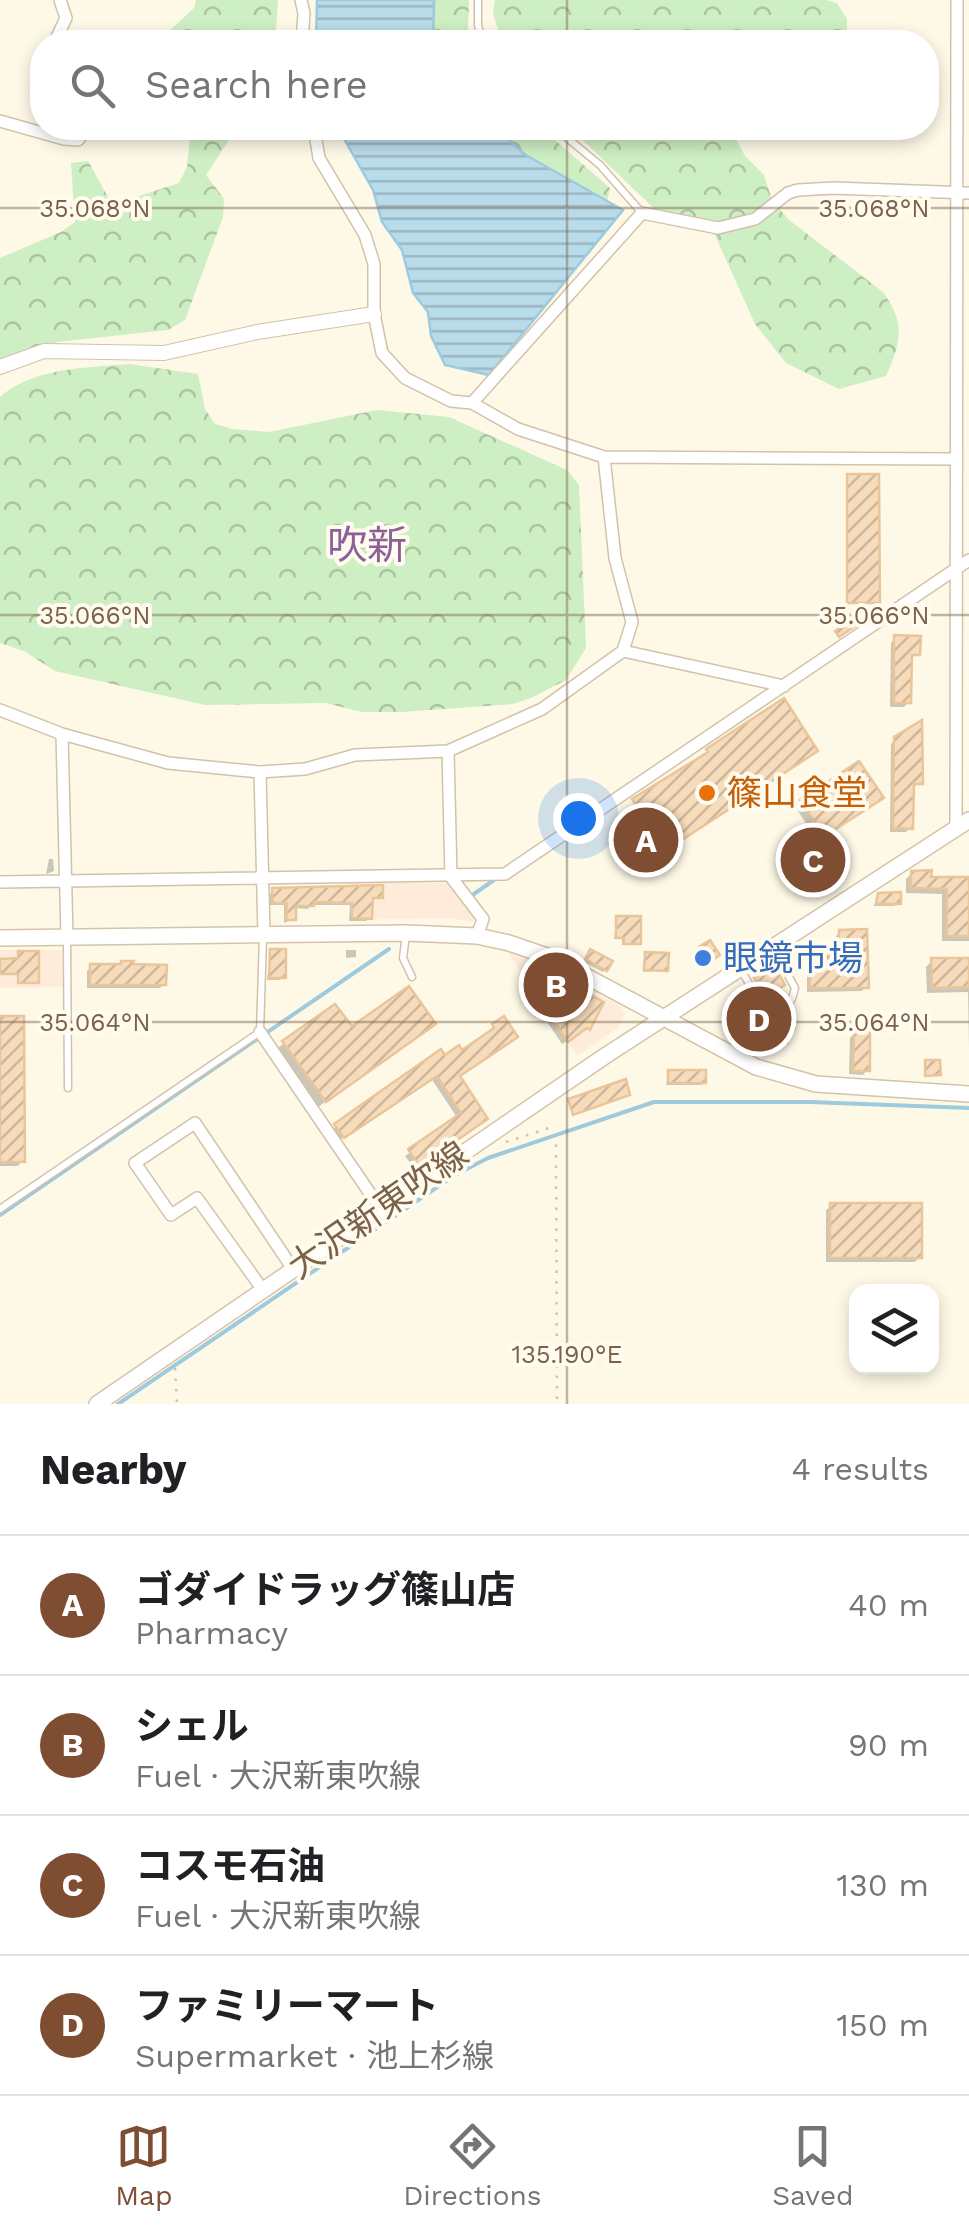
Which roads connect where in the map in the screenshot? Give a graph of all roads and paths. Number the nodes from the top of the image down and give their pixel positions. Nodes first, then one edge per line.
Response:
1 (60, 0) edge
2 (301, 0) edge
3 (478, 0) edge
4 (957, 0) edge
5 (60, 30) edge
6 (303, 30) edge
7 (479, 30) edge
8 (0, 121) edge
9 (30, 130) edge
10 (316, 140) edge
11 (569, 140) edge
12 (963, 192) edge
13 (642, 213) junction
14 (374, 314) junction
15 (0, 367) edge
16 (472, 403) junction
17 (604, 456) junction
18 (954, 459) junction
19 (969, 560) edge
20 (956, 570) junction
21 (623, 651) junction
22 (784, 686) junction
23 (0, 710) edge
24 (62, 734) junction
25 (448, 751) junction
26 (260, 772) junction
27 (963, 824) edge
28 (451, 877) junction
29 (261, 880) junction
30 (66, 881) junction
31 (0, 882) edge
32 (406, 933) junction
33 (264, 935) junction
34 (477, 936) junction
35 (67, 937) junction
36 (0, 938) edge
37 (773, 947) junction
38 (740, 967) junction
39 (412, 977) dead end
40 (661, 1019) junction
41 (260, 1032) junction
42 (68, 1088) dead end
43 (969, 1094) edge
44 (502, 1144) dead end
45 (0, 1208) edge
46 (380, 1208) junction
47 (293, 1269) junction
48 (263, 1290) junction
49 (169, 1353) junction
50 (97, 1404) edge
51 (177, 1404) edge
52 (557, 1404) edge

1 - 5 street
2 - 6 street
3 - 7 lane
4 - 12 street
8 - 9 street
10 - 14 street
11 - 13 lane
12 - 13 street
12 - 18 street
13 - 16 street
14 - 15 street
14 - 16 street
16 - 17 street
17 - 18 street
17 - 21 street
18 - 20 street
19 - 20 street
20 - 22 street
20 - 27 street
21 - 22 street
21 - 25 street
22 - 28 street
23 - 24 street
24 - 26 street
24 - 30 street
25 - 26 street
25 - 28 street
26 - 29 street
27 - 37 main road, 大沢新東吹線
28 - 29 street
28 - 34 street
29 - 30 street
29 - 33 street
30 - 31 street
30 - 35 street
32 - 33 main road
32 - 34 main road
32 - 39 lane
33 - 35 main road
33 - 41 lane
34 - 40 main road
35 - 36 main road
35 - 42 lane
37 - 38 main road, 大沢新東吹線
37 - 38 lane
38 - 40 main road, 大沢新東吹線
40 - 43 main road
40 - 46 main road, 大沢新東吹線
41 - 45 lane
41 - 46 street
44 - 52 path
46 - 47 main road, 大沢新東吹線
47 - 48 main road, 大沢新東吹線
47 - 48 street
48 - 49 main road, 大沢新東吹線
49 - 50 main road, 大沢新東吹線
49 - 51 path

